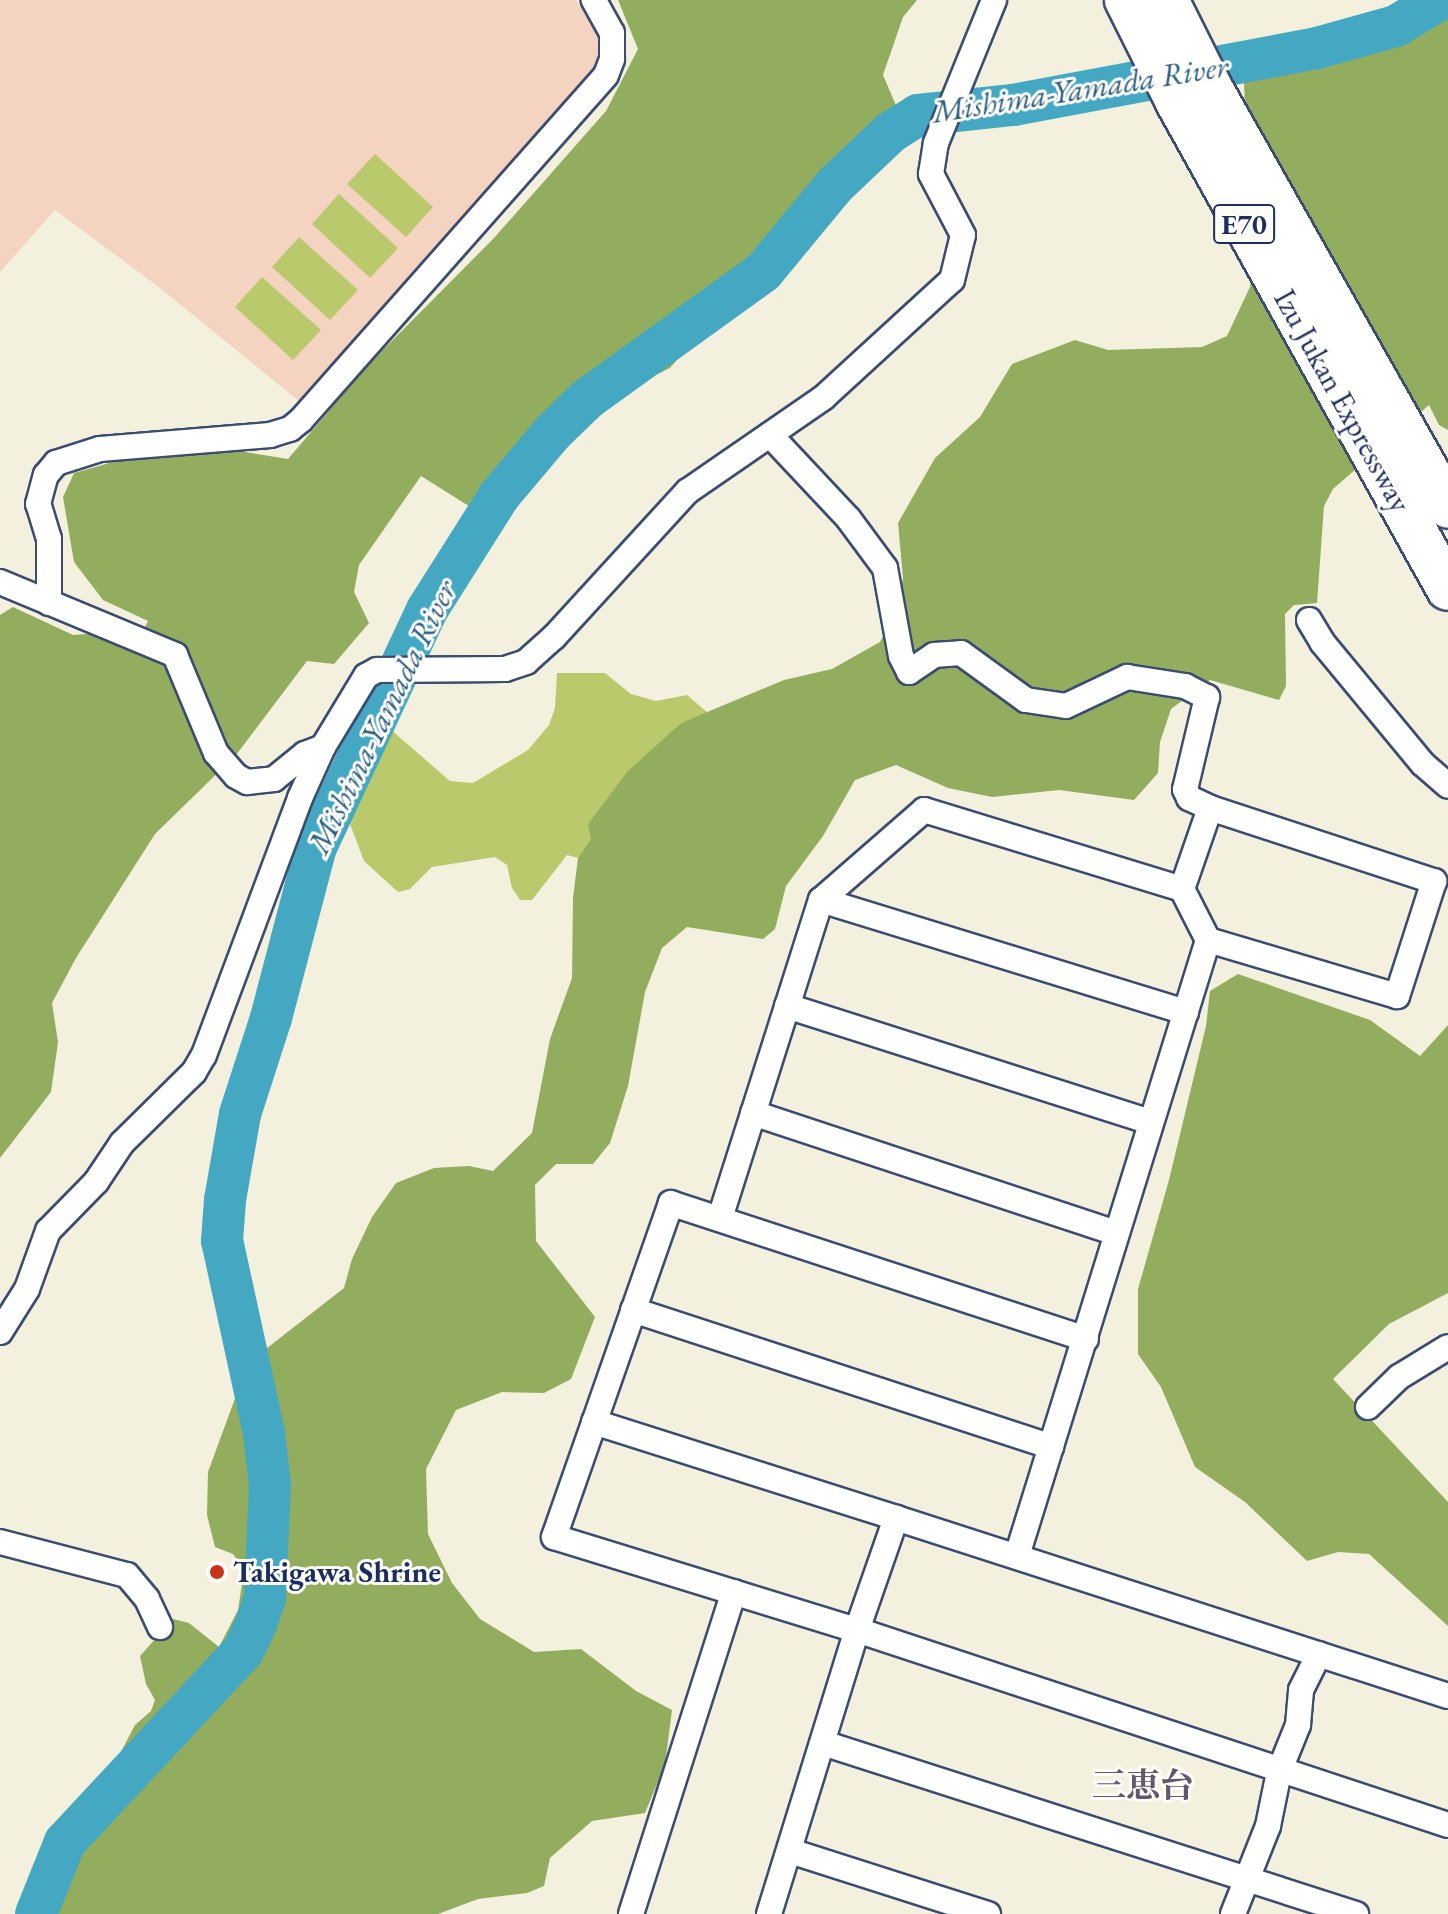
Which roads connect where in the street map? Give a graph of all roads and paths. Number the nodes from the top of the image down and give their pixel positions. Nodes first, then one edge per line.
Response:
1 (594, 0) edge
2 (994, 0) edge
3 (1126, 0) edge
4 (1167, 0) edge
5 (770, 435) junction
6 (1448, 507) edge
7 (1419, 540) junction
8 (0, 582) edge
9 (1448, 589) edge
10 (49, 603) junction
11 (1448, 610) edge
12 (1309, 620) dead end
13 (323, 747) junction
14 (1448, 786) edge
15 (1210, 808) junction
16 (1182, 889) junction
17 (821, 900) junction
18 (1208, 940) junction
19 (787, 1006) junction
20 (1186, 1012) junction
21 (753, 1113) junction
22 (1151, 1122) junction
23 (720, 1218) junction
24 (1116, 1233) junction
25 (633, 1310) junction
26 (0, 1332) edge
27 (1086, 1339) junction
28 (1448, 1347) edge
29 (1368, 1407) dead end
30 (594, 1422) junction
31 (1051, 1447) junction
32 (896, 1518) junction
33 (0, 1542) edge
34 (1017, 1556) junction
35 (734, 1592) junction
36 (160, 1627) dead end
37 (857, 1630) junction
38 (1319, 1654) junction
39 (1448, 1696) edge
40 (823, 1743) junction
41 (1279, 1772) junction
42 (1448, 1825) edge
43 (790, 1851) junction
44 (1246, 1878) junction
45 (631, 1914) edge
46 (769, 1914) edge
47 (988, 1914) edge
48 (1233, 1914) edge
49 (1356, 1914) edge

1 - 10 street
2 - 5 street
3 - 7 highway, Izu Jukan Expressway / E70
4 - 6 highway, Izu Jukan Expressway / E70
5 - 13 street
5 - 15 street
7 - 9 highway, Izu Jukan Expressway / E70
7 - 11 highway
8 - 10 street
10 - 13 street
12 - 14 street
13 - 26 street
15 - 16 street
15 - 18 street
16 - 17 street
16 - 18 street
17 - 19 street
17 - 20 street
18 - 20 street
19 - 21 street
19 - 22 street
20 - 22 street
21 - 23 street
21 - 24 street
22 - 24 street
23 - 25 street
23 - 27 street
24 - 27 street
25 - 30 street
25 - 31 street
27 - 31 street
28 - 29 street
30 - 32 street
30 - 35 street
31 - 34 street
32 - 34 street
32 - 37 street
33 - 36 street
34 - 38 street
35 - 37 street
35 - 45 street
37 - 40 street
37 - 41 street
38 - 39 street
38 - 41 street
40 - 43 street
40 - 44 street
41 - 42 street
41 - 44 street
43 - 46 street
43 - 47 street
44 - 48 street
44 - 49 street

